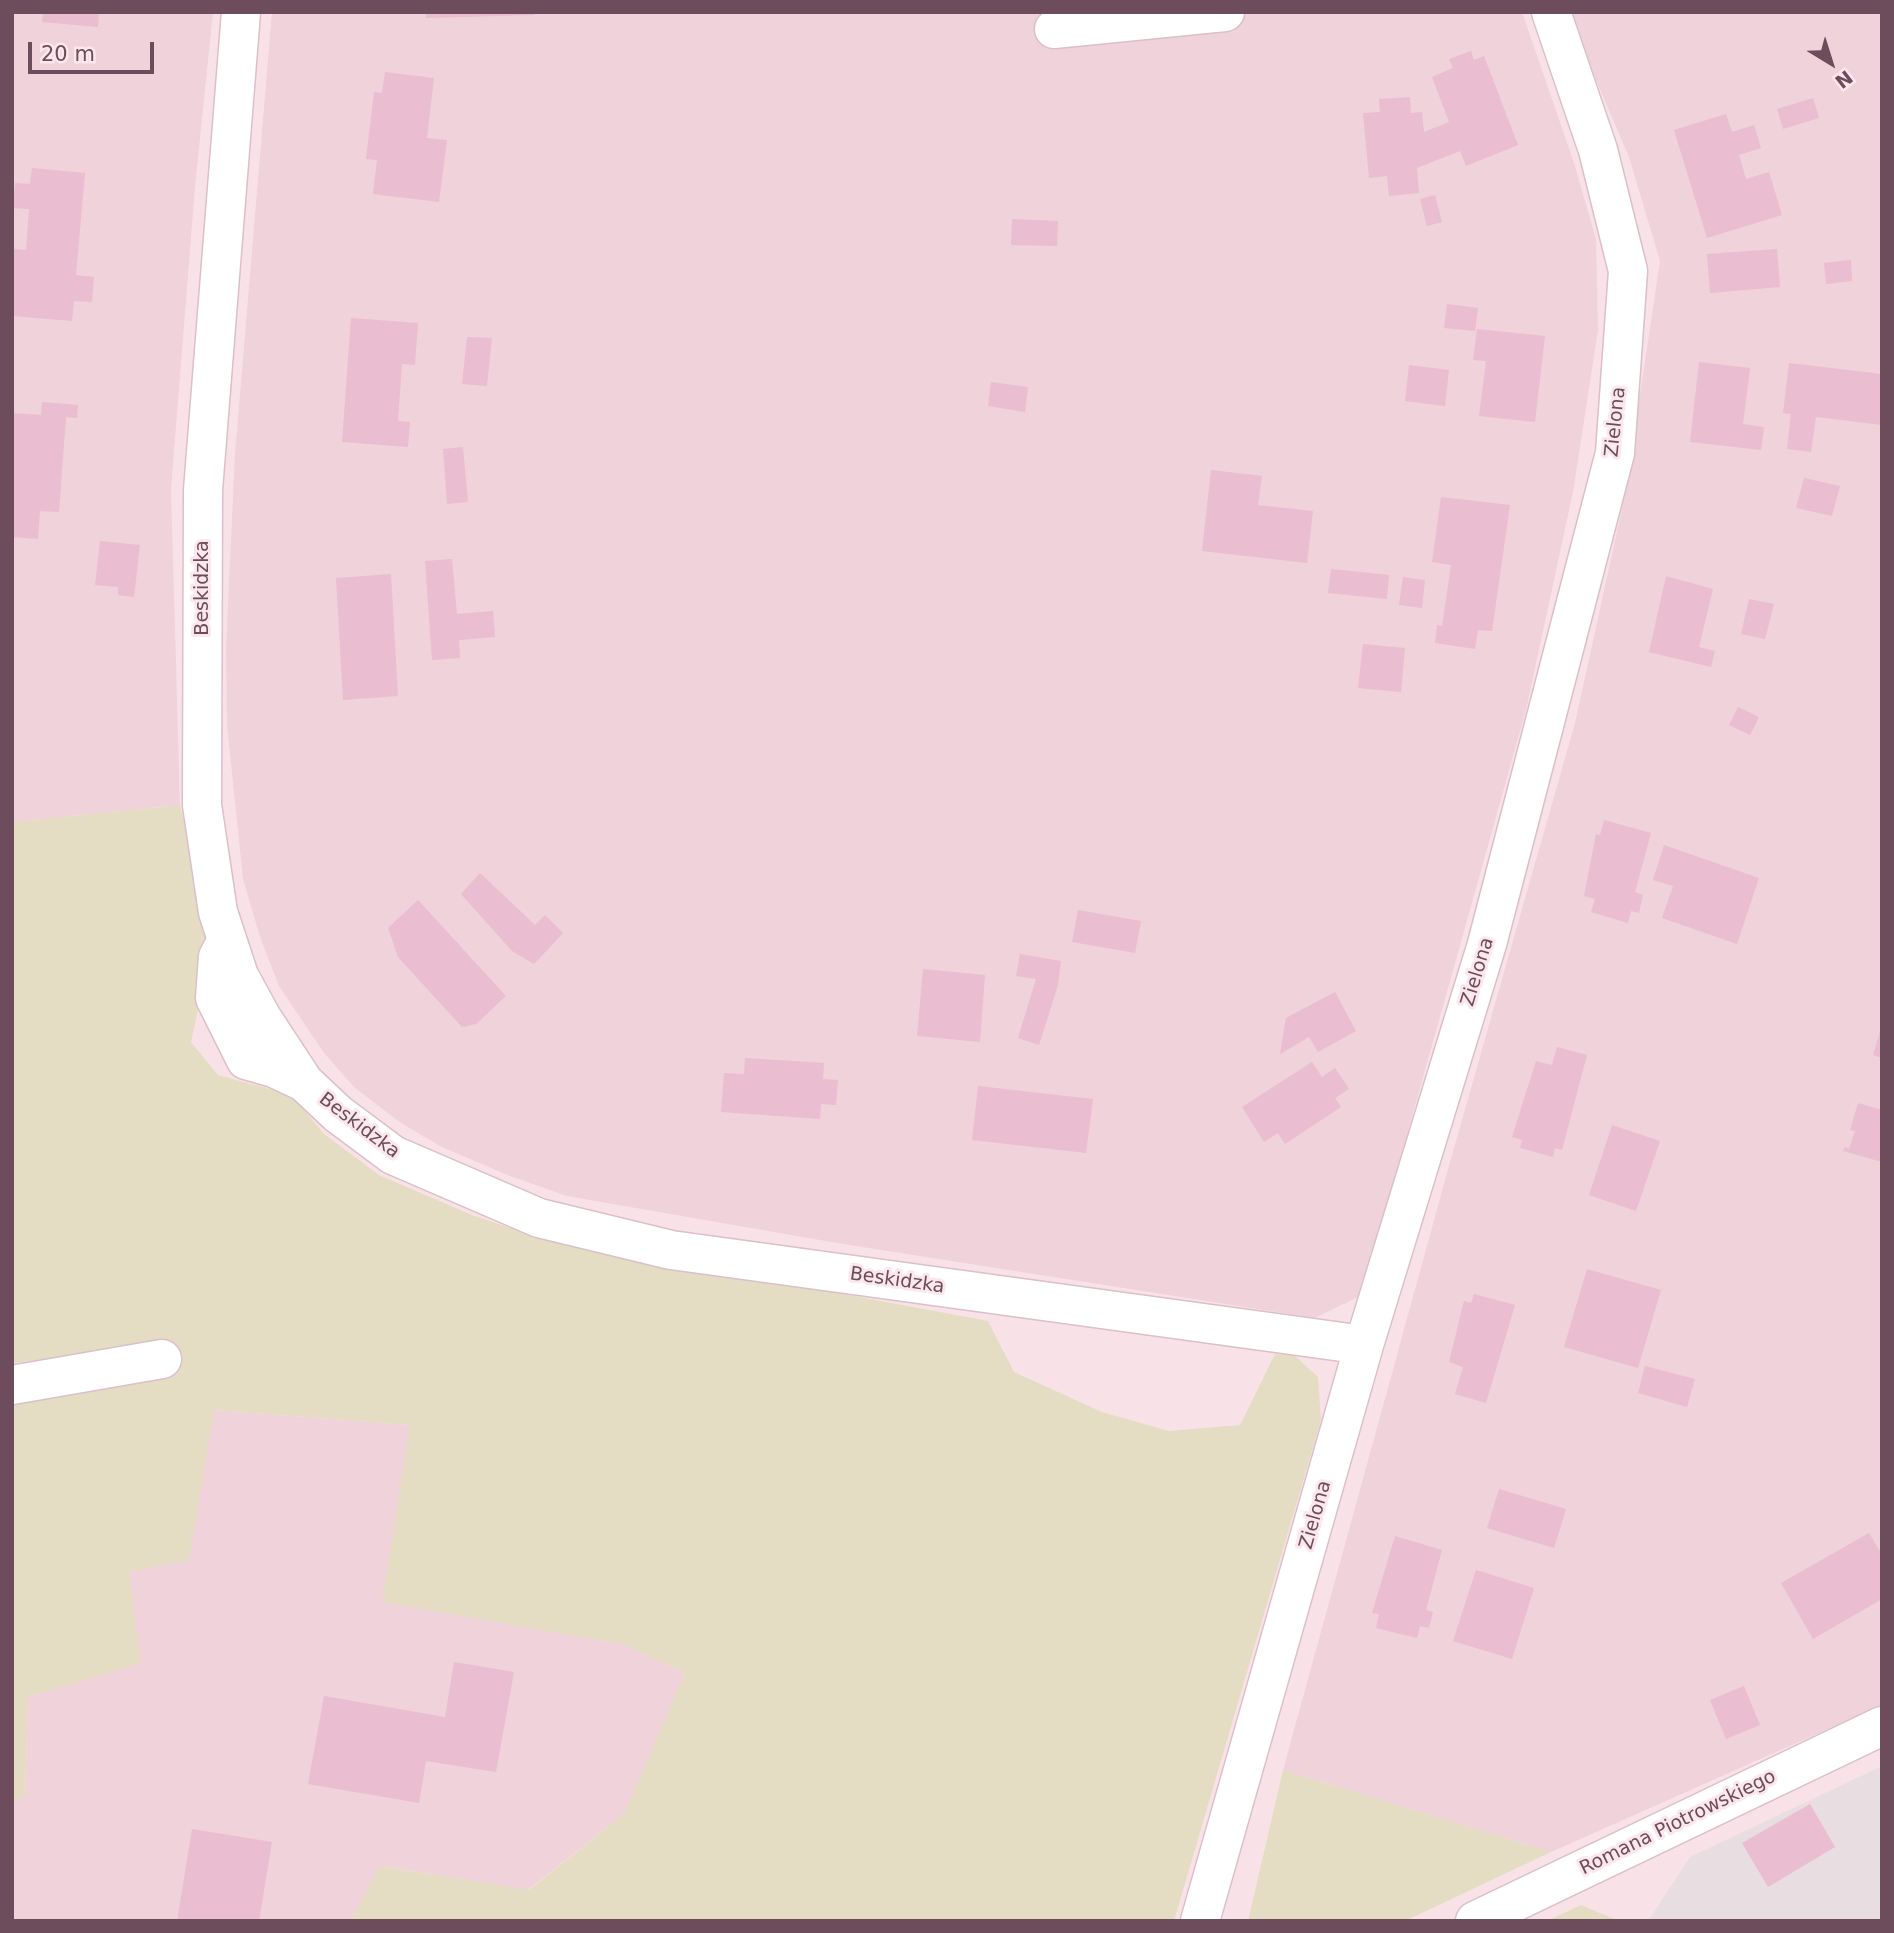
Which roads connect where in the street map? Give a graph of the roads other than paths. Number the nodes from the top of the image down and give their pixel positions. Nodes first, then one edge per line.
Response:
1 (242, 12) edge
2 (1225, 12) edge
3 (1551, 12) edge
4 (1054, 29) dead end
5 (1364, 1345) junction
6 (162, 1359) dead end
7 (12, 1385) edge
8 (1882, 1726) edge
9 (1200, 1921) edge
10 (1475, 1921) edge

1 - 5 street, Beskidzka
2 - 4 street
3 - 5 street, Zielona
5 - 9 street, Zielona
6 - 7 street
8 - 10 street, Romana Piotrowskiego

